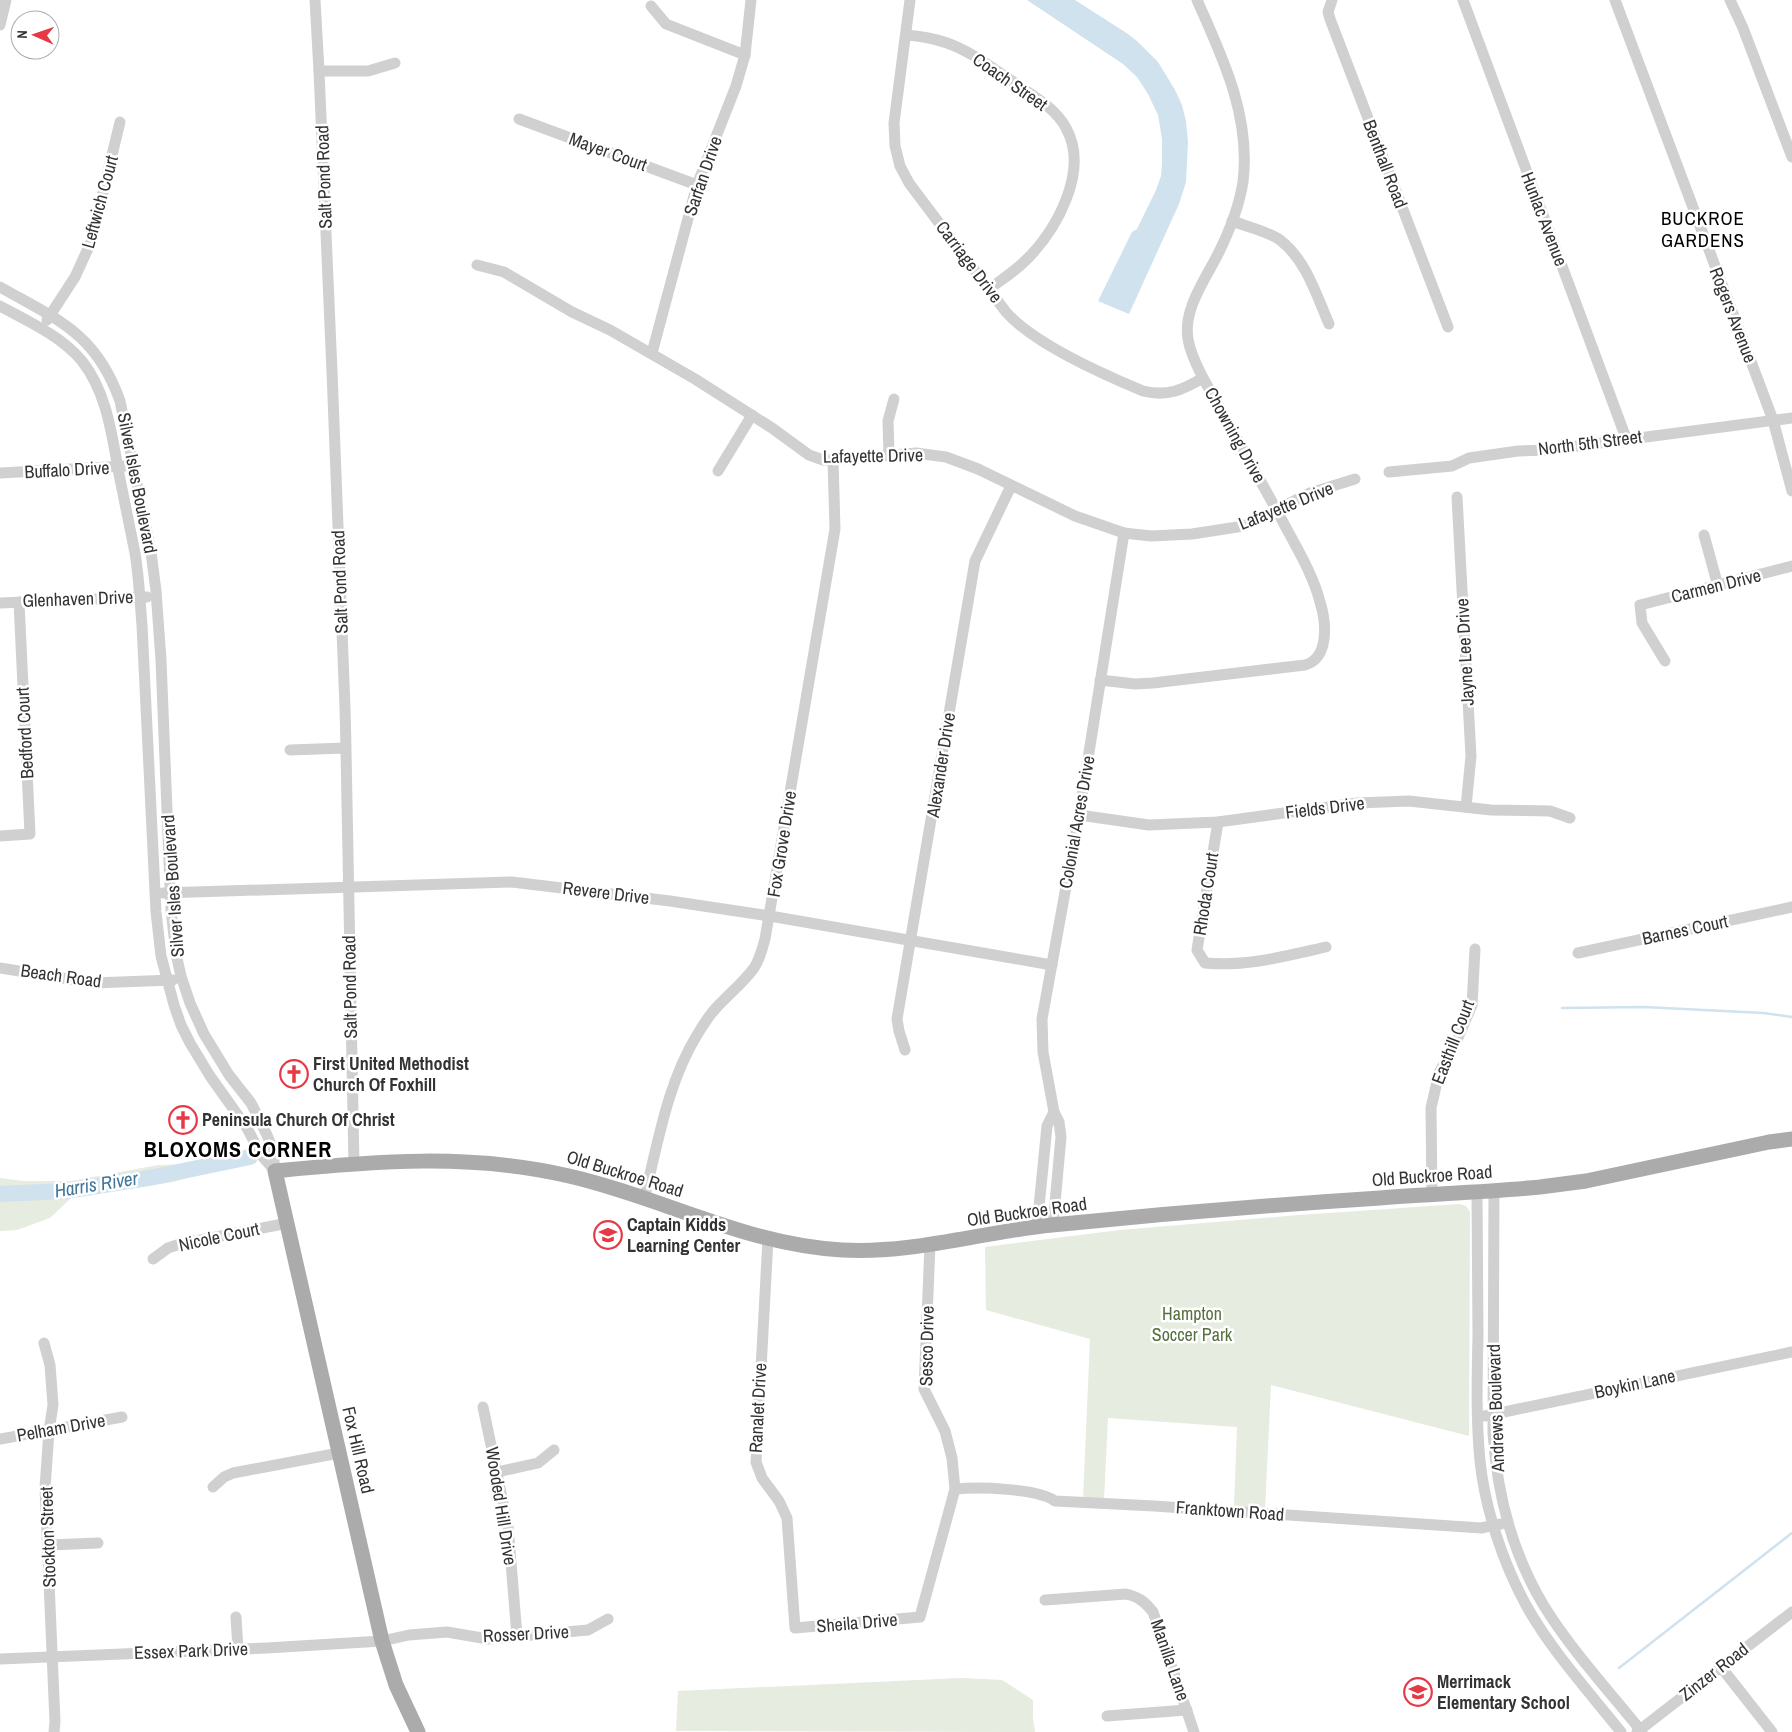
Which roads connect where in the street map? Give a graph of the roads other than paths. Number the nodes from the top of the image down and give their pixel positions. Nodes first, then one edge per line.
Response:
1 (6, 0) edge
2 (315, 0) edge
3 (752, 0) edge
4 (910, 0) edge
5 (1197, 0) edge
6 (1332, 0) edge
7 (1463, 0) edge
8 (1615, 0) edge
9 (1730, 0) edge
10 (651, 6) dead end
11 (0, 25) edge
12 (906, 35) junction
13 (745, 55) junction
14 (395, 63) dead end
15 (319, 71) junction
16 (519, 120) dead end
17 (120, 122) dead end
18 (1792, 157) edge
19 (697, 185) junction
20 (1232, 221) junction
21 (477, 265) dead end
22 (0, 287) edge
23 (989, 289) junction
24 (0, 306) edge
25 (50, 315) junction
26 (1329, 324) dead end
27 (1448, 327) dead end
28 (41, 330) junction
29 (652, 353) junction
30 (1203, 378) junction
31 (894, 399) dead end
32 (752, 415) junction
33 (1792, 418) edge
34 (1773, 420) junction
35 (1626, 438) junction
36 (889, 455) junction
37 (833, 460) junction
38 (134, 464) junction
39 (118, 467) junction
40 (718, 471) dead end
41 (1389, 472) dead end
42 (0, 473) edge
43 (1356, 479) dead end
44 (1011, 486) junction
45 (1792, 491) edge
46 (1457, 497) dead end
47 (1276, 510) junction
48 (1124, 532) junction
49 (1704, 535) dead end
50 (1792, 566) edge
51 (1718, 586) junction
52 (156, 596) junction
53 (140, 597) junction
54 (19, 602) junction
55 (0, 603) edge
56 (1665, 661) dead end
57 (1100, 680) junction
58 (345, 748) junction
59 (290, 750) dead end
60 (1466, 807) junction
61 (1078, 815) junction
62 (1570, 818) dead end
63 (1218, 822) junction
64 (0, 836) edge
65 (350, 886) junction
66 (170, 892) junction
67 (154, 893) junction
68 (1792, 907) edge
69 (770, 916) junction
70 (911, 940) junction
71 (1326, 947) dead end
72 (1475, 949) dead end
73 (1578, 953) dead end
74 (1052, 966) junction
75 (0, 968) edge
76 (166, 980) junction
77 (182, 980) junction
78 (904, 1050) dead end
79 (1054, 1112) junction
80 (1792, 1140) edge
81 (354, 1164) junction
82 (275, 1171) junction
83 (1494, 1191) junction
84 (1477, 1192) junction
85 (1432, 1195) junction
86 (644, 1198) junction
87 (288, 1223) junction
88 (1054, 1225) junction
89 (1037, 1227) junction
90 (768, 1239) junction
91 (930, 1245) junction
92 (153, 1259) dead end
93 (44, 1343) dead end
94 (1792, 1352) edge
95 (483, 1407) dead end
96 (1492, 1415) junction
97 (122, 1417) dead end
98 (1477, 1417) junction
99 (48, 1431) junction
100 (0, 1438) edge
101 (554, 1450) dead end
102 (339, 1453) junction
103 (496, 1472) junction
104 (213, 1486) dead end
105 (954, 1489) junction
106 (1507, 1522) junction
107 (1494, 1527) junction
108 (98, 1543) dead end
109 (49, 1545) junction
110 (1045, 1600) dead end
111 (1792, 1612) edge
112 (236, 1617) dead end
113 (920, 1617) joint
114 (608, 1619) dead end
115 (795, 1628) joint
116 (517, 1636) junction
117 (382, 1641) junction
118 (238, 1650) junction
119 (54, 1657) junction
120 (0, 1659) edge
121 (1721, 1667) junction
122 (1187, 1710) junction
123 (1107, 1716) dead end
124 (1640, 1731) edge
125 (54, 1732) edge
126 (418, 1732) edge
127 (1194, 1732) edge
128 (1621, 1732) edge
129 (1772, 1732) edge

1 - 11 street
2 - 15 street, Salt Pond Road
3 - 13 street, Sarfan Drive
4 - 12 street, Carriage Drive
5 - 20 street, Chowning Drive
6 - 27 street, Benthall Road
7 - 35 street, Hunlac Avenue
8 - 34 street, Rogers Avenue
9 - 18 street
10 - 13 street
12 - 23 street, Carriage Drive
12 - 23 street, Coach Street
13 - 19 street, Sarfan Drive
14 - 15 street
15 - 58 street, Salt Pond Road
16 - 19 street, Mayer Court
17 - 25 street, Leftwich Court
19 - 29 street, Sarfan Drive
20 - 26 street
20 - 30 street, Chowning Drive
21 - 29 street, Lafayette Drive
22 - 25 street, Silver Isles Boulevard
23 - 30 street, Carriage Drive
24 - 28 street, Silver Isles Boulevard
25 - 28 street, Leftwich Court
25 - 38 street, Silver Isles Boulevard
28 - 39 street, Silver Isles Boulevard
29 - 32 street, Lafayette Drive
30 - 47 street, Chowning Drive
31 - 36 street
32 - 37 street, Lafayette Drive
32 - 40 street
33 - 34 street, North 5th Street
34 - 35 street, North 5th Street
34 - 45 street, Rogers Avenue
35 - 41 street, North 5th Street
36 - 37 street, Lafayette Drive
36 - 44 street, Lafayette Drive
37 - 69 street, Fox Grove Drive
38 - 39 street, Buffalo Drive
38 - 52 street, Silver Isles Boulevard
39 - 42 street, Buffalo Drive
39 - 53 street, Silver Isles Boulevard
43 - 47 street, Lafayette Drive
44 - 48 street, Lafayette Drive
44 - 70 street, Alexander Drive
46 - 60 street, Jayne Lee Drive
47 - 48 street, Lafayette Drive
47 - 57 street, Chowning Drive
48 - 57 street, Colonial Acres Drive
49 - 51 street
50 - 51 street, Carmen Drive
51 - 56 street, Carmen Drive
52 - 53 street, Glenhaven Drive
52 - 66 street, Silver Isles Boulevard
53 - 54 street, Glenhaven Drive
53 - 67 street, Silver Isles Boulevard
54 - 55 street, Glenhaven Drive
54 - 64 street, Bedford Court
57 - 61 street, Colonial Acres Drive
58 - 59 street
58 - 65 street, Salt Pond Road
60 - 62 street, Fields Drive
60 - 63 street, Fields Drive
61 - 63 street, Fields Drive
61 - 74 street, Colonial Acres Drive
63 - 71 street, Rhoda Court
65 - 66 street, Revere Drive
65 - 69 street, Revere Drive
65 - 81 street, Salt Pond Road
66 - 67 street, Revere Drive
66 - 77 street, Silver Isles Boulevard
67 - 76 street, Silver Isles Boulevard
68 - 73 street, Barnes Court
69 - 70 street, Revere Drive
69 - 86 street, Fox Grove Drive
70 - 74 street, Revere Drive
70 - 78 street, Alexander Drive
72 - 85 street, Easthill Court
74 - 79 street, Colonial Acres Drive
75 - 76 street, Beach Road
76 - 77 street, Beach Road
76 - 82 street, Silver Isles Boulevard
77 - 82 street, Silver Isles Boulevard
79 - 88 street, Colonial Acres Drive
79 - 89 street, Colonial Acres Drive
80 - 83 main road, Old Buckroe Road
81 - 82 main road, Old Buckroe Road
81 - 86 main road, Old Buckroe Road
82 - 87 main road, Fox Hill Road
83 - 84 main road, Old Buckroe Road
83 - 96 street, Andrews Boulevard
84 - 85 main road, Old Buckroe Road
84 - 98 street, Andrews Boulevard
85 - 88 main road, Old Buckroe Road
86 - 90 main road, Old Buckroe Road
87 - 92 street, Nicole Court
87 - 102 main road, Fox Hill Road
88 - 89 main road, Old Buckroe Road
89 - 91 main road, Old Buckroe Road
90 - 91 main road, Old Buckroe Road
90 - 115 street, Ranalet Drive
91 - 105 street, Sesco Drive
93 - 99 street, Stockton Street
94 - 96 street, Boykin Lane
95 - 103 street, Wooded Hill Drive
96 - 98 street, Boykin Lane
96 - 106 street, Andrews Boulevard
97 - 99 street, Pelham Drive
98 - 107 street, Andrews Boulevard
99 - 100 street, Pelham Drive
99 - 109 street, Stockton Street
101 - 103 street
102 - 104 street
102 - 117 main road, Fox Hill Road
103 - 116 street, Wooded Hill Drive
105 - 107 street, Franktown Road
105 - 113 street, Sesco Drive
106 - 107 street, Franktown Road
106 - 124 street, Andrews Boulevard
107 - 128 street, Andrews Boulevard
108 - 109 street
109 - 119 street, Stockton Street
110 - 122 street, Manilla Lane
111 - 121 street, Zinzer Road
112 - 118 street
113 - 115 street, Sheila Drive
114 - 116 street, Rosser Drive
116 - 117 street, Rosser Drive
117 - 118 street, Essex Park Drive
117 - 126 main road, Fox Hill Road
118 - 119 street, Essex Park Drive
119 - 120 street, Essex Park Drive
119 - 125 street, Stockton Street
121 - 124 street, Zinzer Road
121 - 129 street
122 - 123 street
122 - 127 street, Manilla Lane

